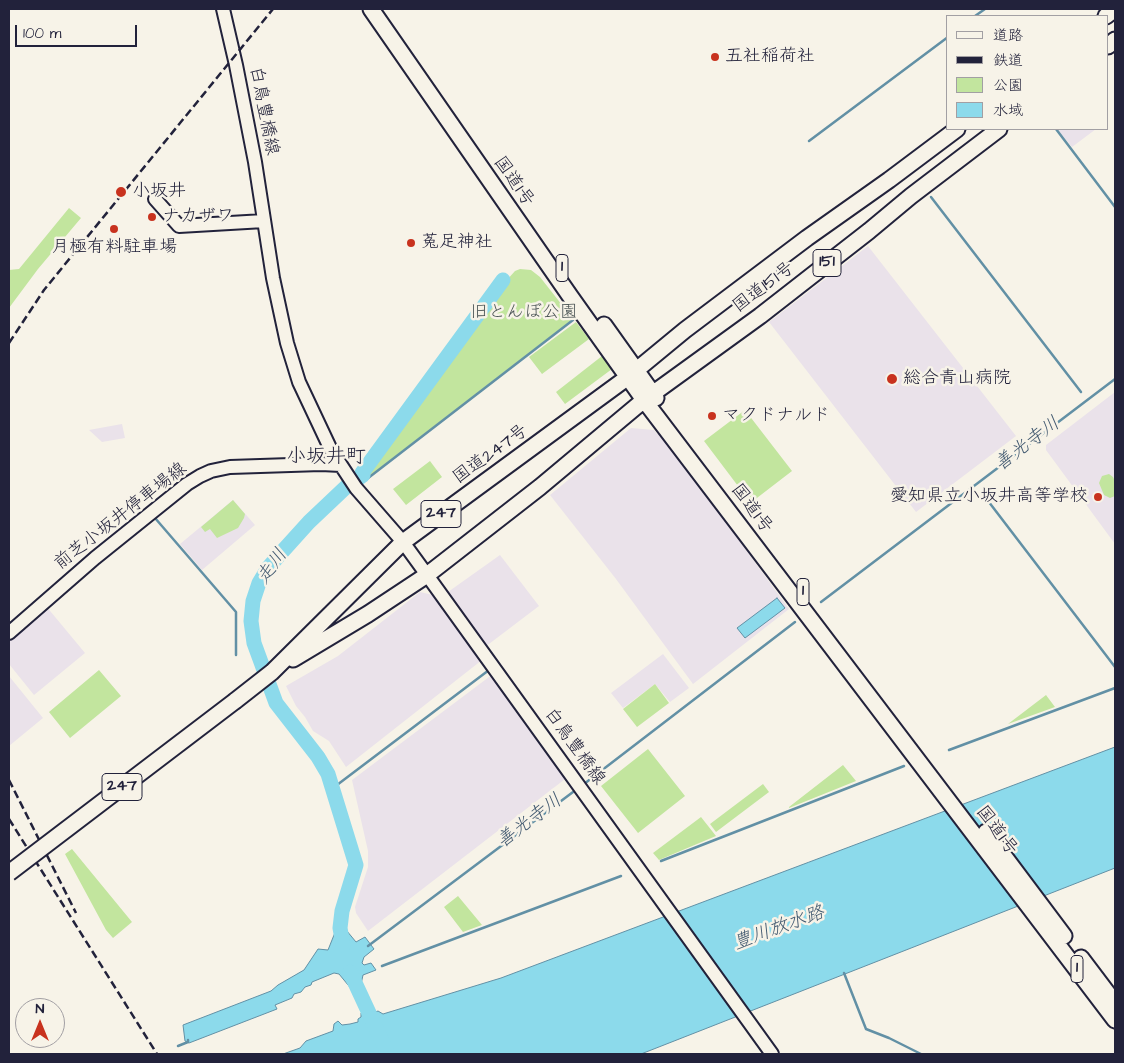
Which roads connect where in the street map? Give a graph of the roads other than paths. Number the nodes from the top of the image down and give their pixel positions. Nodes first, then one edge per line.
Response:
1 (223, 9) edge
2 (371, 9) edge
3 (382, 9) edge
4 (956, 130) edge
5 (998, 130) edge
6 (155, 200) dead end
7 (264, 221) junction
8 (632, 373) junction
9 (648, 397) junction
10 (341, 465) junction
11 (403, 542) junction
12 (427, 575) junction
13 (9, 633) edge
14 (272, 672) junction
15 (9, 873) edge
16 (1042, 915) junction
17 (1115, 1002) edge
18 (1115, 1020) edge
19 (772, 1054) edge

1 - 7 main road, 白鳥豊橋線
2 - 8 highway, 国道1号 / 1
3 - 8 highway, 国道1号 / 1
4 - 8 highway, 国道151号 / 151
5 - 9 highway, 国道151号 / 151
6 - 7 main road
7 - 10 main road
8 - 9 highway, 国道1号 / 1
8 - 11 highway, 国道247号 / 247
9 - 12 highway, 国道247号 / 247
9 - 16 highway, 国道1号 / 1
10 - 11 main road, 白鳥豊橋線
10 - 13 main road, 前芝小坂井停車場線
11 - 12 main road, 白鳥豊橋線
11 - 14 highway, 国道247号 / 247
12 - 14 highway, 国道247号 / 247
12 - 19 main road, 白鳥豊橋線
14 - 15 highway, 国道247号 / 247, bridge
16 - 17 highway, 国道1号 / 1
16 - 18 highway, 国道1号 / 1

